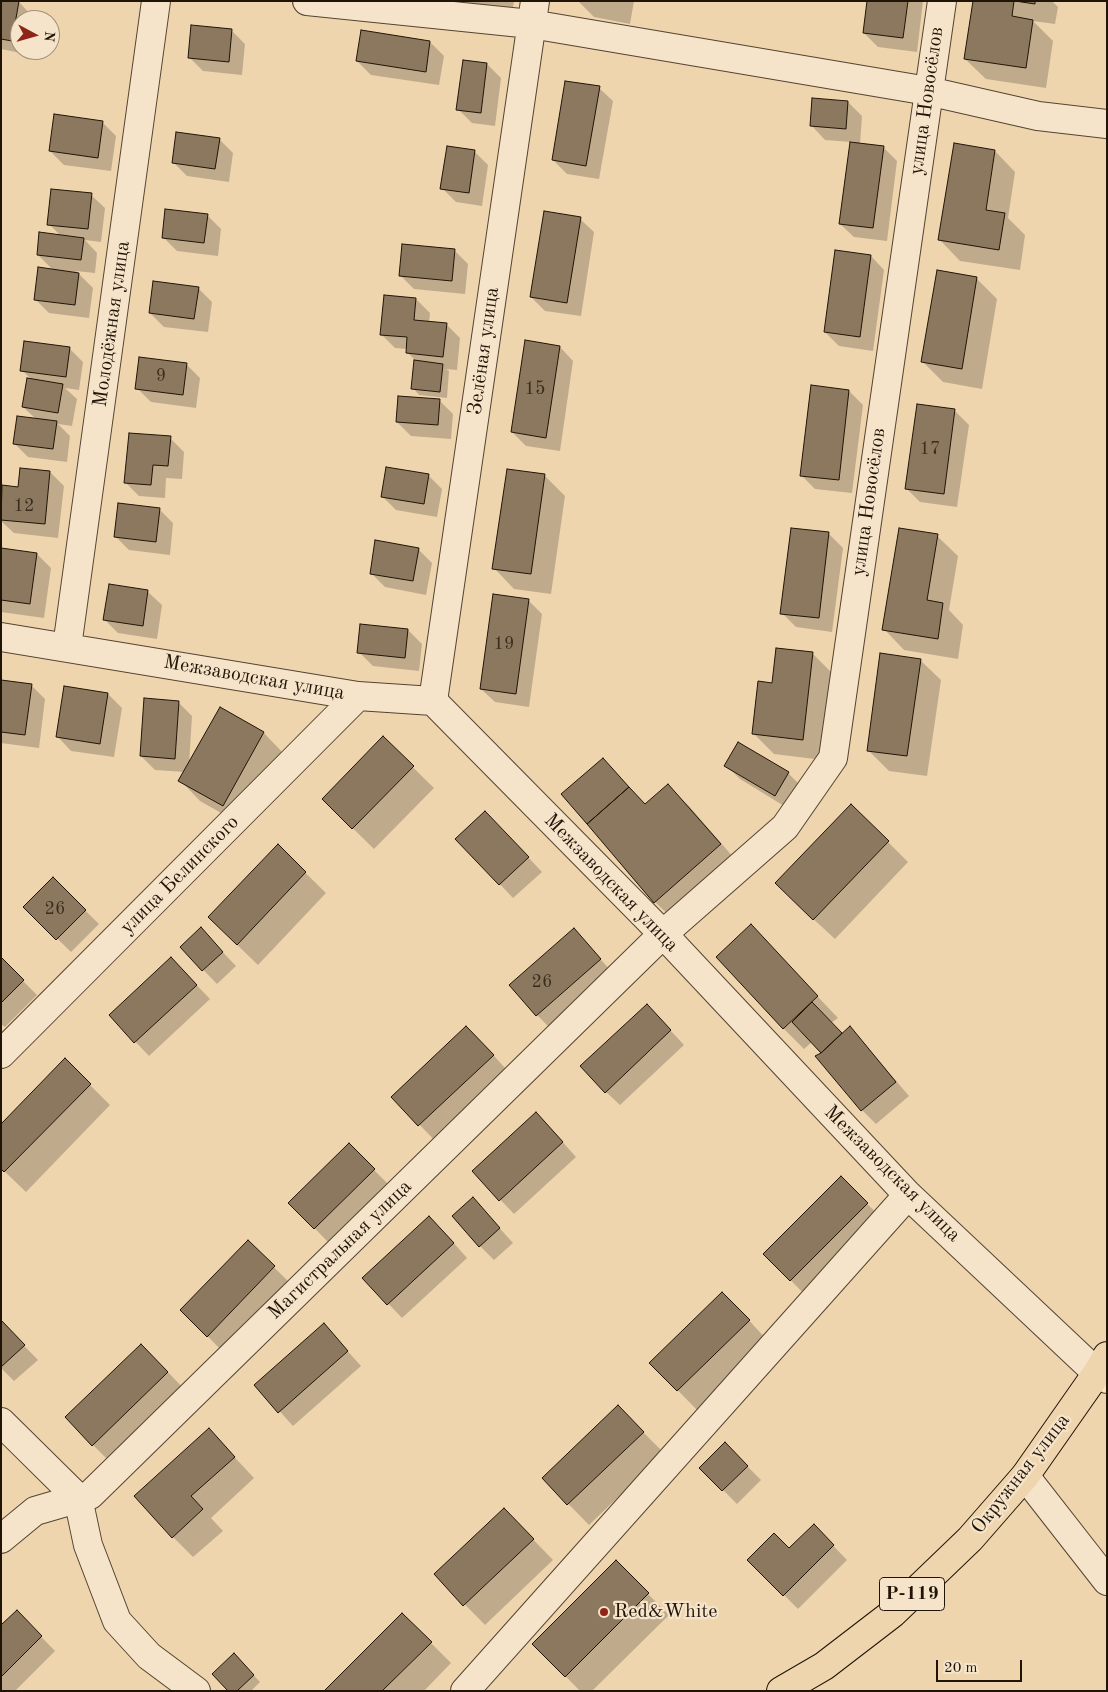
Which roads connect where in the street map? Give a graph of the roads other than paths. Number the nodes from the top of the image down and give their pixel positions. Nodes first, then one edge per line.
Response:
1 (156, 1) edge
2 (307, 1) edge
3 (942, 1) edge
4 (533, 12) edge
5 (928, 92) junction
6 (1107, 124) edge
7 (1, 637) edge
8 (67, 647) junction
9 (358, 696) junction
10 (433, 702) junction
11 (662, 934) junction
12 (1, 1054) edge
13 (908, 1195) junction
14 (1104, 1369) edge
15 (1, 1422) edge
16 (1025, 1476) junction
17 (78, 1498) junction
18 (1, 1539) edge
19 (1107, 1581) edge
20 (196, 1691) edge
21 (465, 1691) edge
22 (781, 1691) edge

1 - 8 street, Молодёжная улица
2 - 4 street
3 - 5 street, улица Новосёлов
4 - 5 street
4 - 10 street, Зелёная улица
5 - 6 street
5 - 11 street, улица Новосёлов
7 - 8 street, Межзаводская улица
8 - 9 street, Межзаводская улица
9 - 10 street, Межзаводская улица
9 - 12 street, улица Белинского
10 - 11 street, Межзаводская улица
11 - 13 street, Межзаводская улица
11 - 17 street, Магистральная улица
13 - 14 street, Межзаводская улица
13 - 21 street
14 - 16 highway, Окружная улица / Р-119
15 - 17 street
16 - 19 street
16 - 22 highway, Окружная улица / Р-119
17 - 18 street, Магистральная улица
17 - 20 street

